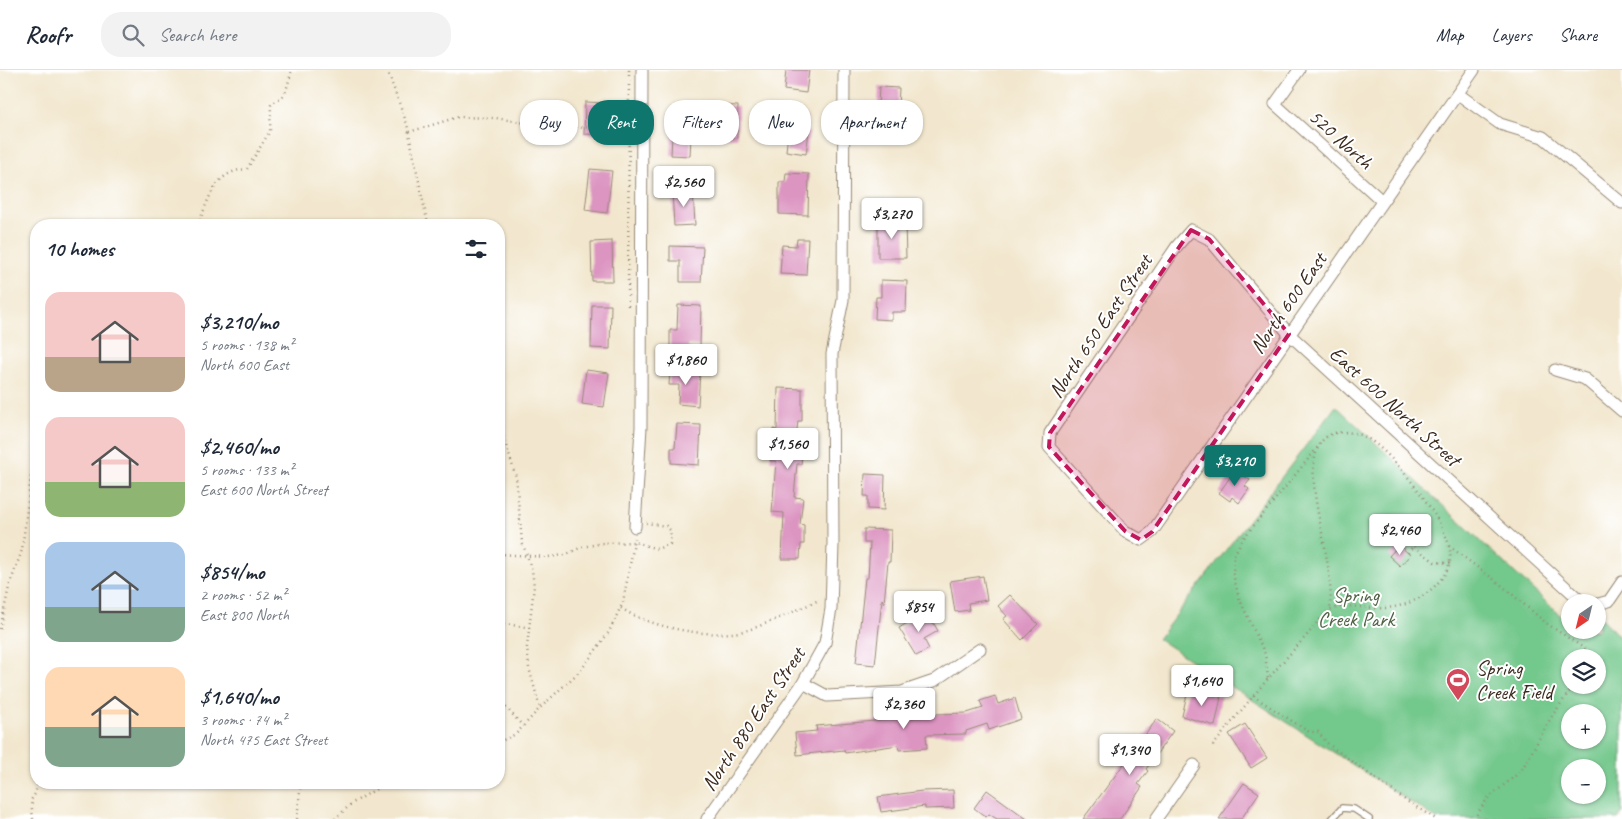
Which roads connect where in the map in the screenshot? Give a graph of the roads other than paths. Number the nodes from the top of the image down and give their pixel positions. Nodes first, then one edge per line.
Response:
1 (642, 70) edge
2 (844, 70) edge
3 (1299, 70) edge
4 (1474, 70) edge
5 (1458, 94) junction
6 (1382, 201) junction
7 (1622, 203) edge
8 (1191, 230) joint
9 (1289, 334) junction
10 (1555, 370) dead end
11 (1622, 411) edge
12 (635, 524) road end
13 (1125, 531) joint
14 (1622, 582) edge
15 (1573, 594) edge
16 (1606, 602) edge
17 (980, 649) dead end
18 (802, 683) junction
19 (1194, 765) dead end
20 (707, 819) edge
21 (1156, 819) edge
22 (1332, 819) edge
23 (1369, 819) edge

1 - 12 street
2 - 18 street, North 880 East Street
3 - 6 street, 520 North
4 - 5 street, North 600 East
5 - 6 street, North 600 East
5 - 7 street
6 - 9 street, North 600 East
8 - 9 street, East 600 North Street
8 - 13 street, North 650 East Street
9 - 13 street, North 600 East
9 - 15 street, East 600 North Street
10 - 11 street
14 - 16 street
17 - 18 street
18 - 20 street, North 880 East Street
19 - 21 street
22 - 23 lane

